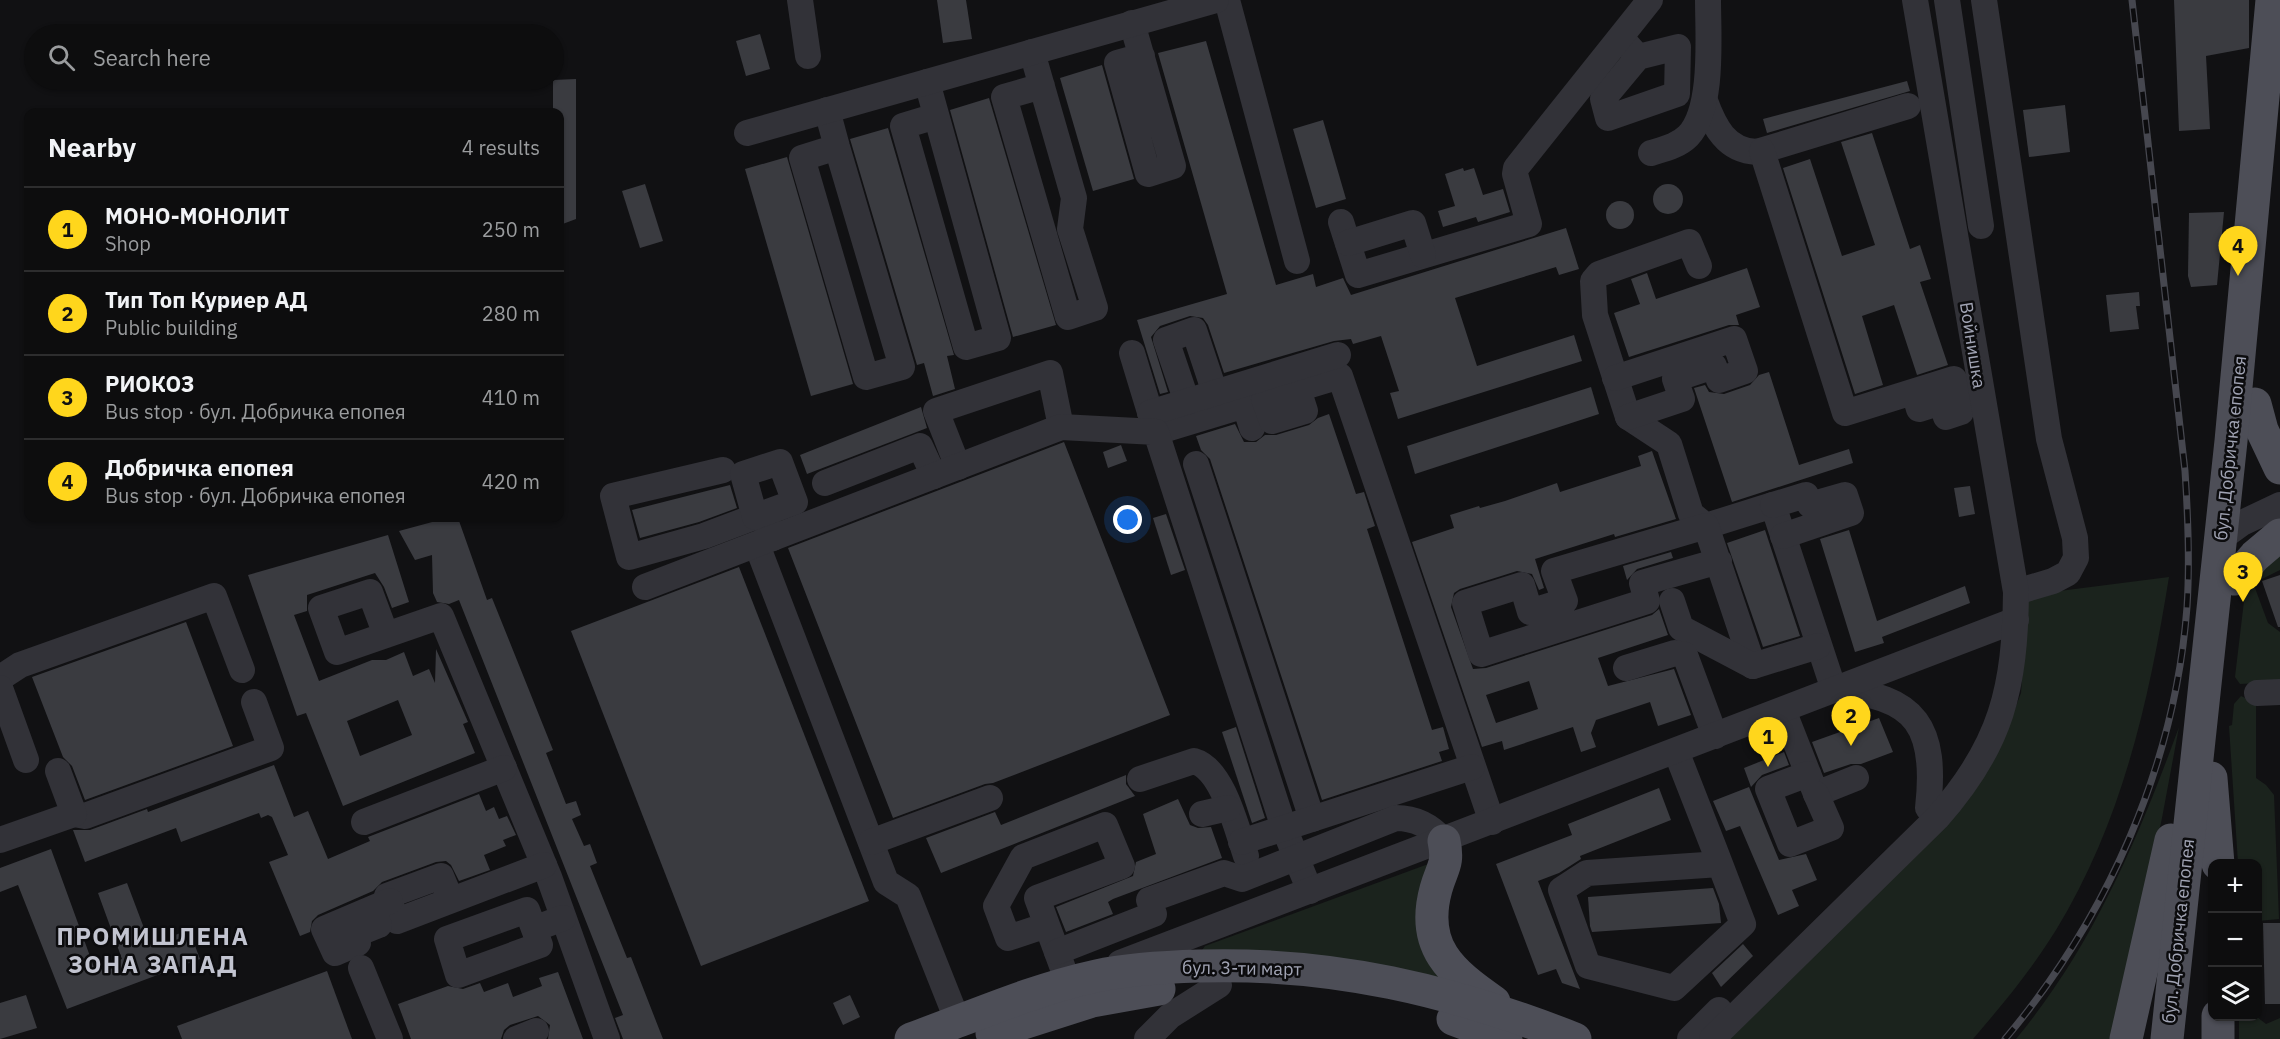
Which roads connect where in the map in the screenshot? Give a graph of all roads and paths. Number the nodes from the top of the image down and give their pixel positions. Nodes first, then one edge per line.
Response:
1 (800, 0) edge
2 (1216, 0) edge
3 (1227, 0) edge
4 (1650, 0) edge
5 (1708, 0) edge
6 (1915, 0) edge
7 (1947, 0) edge
8 (1984, 0) edge
9 (2272, 0) edge
10 (1132, 23) junction
11 (1032, 52) junction
12 (808, 56) dead end
13 (1142, 56) dead end
14 (927, 82) junction
15 (1042, 86) junction
16 (1705, 101) junction
17 (1908, 106) dead end
18 (827, 110) junction
19 (936, 116) junction
20 (747, 133) dead end
21 (837, 147) junction
22 (1761, 151) junction
23 (1651, 153) dead end
24 (2280, 159) edge
25 (1981, 226) dead end
26 (1423, 255) junction
27 (1298, 261) dead end
28 (1699, 266) dead end
29 (1132, 353) dead end
30 (1338, 355) dead end
31 (1615, 378) junction
32 (1298, 388) dead end
33 (1914, 392) dead end
34 (1215, 393) junction
35 (1187, 402) junction
36 (2255, 404) junction
37 (1628, 417) junction
38 (1153, 422) junction
39 (1061, 427) junction
40 (1252, 428) dead end
41 (1196, 464) dead end
42 (958, 467) junction
43 (2280, 468) edge
44 (723, 470) dead end
45 (934, 476) junction
46 (825, 483) dead end
47 (2280, 505) edge
48 (1773, 506) junction
49 (2229, 523) junction
50 (1706, 526) junction
51 (2280, 534) edge
52 (1783, 536) junction
53 (764, 542) junction
54 (656, 549) junction
55 (1719, 561) junction
56 (2235, 579) junction
57 (2016, 592) junction
58 (1672, 601) dead end
59 (2016, 620) junction
60 (386, 635) dead end
61 (1818, 646) junction
62 (1753, 666) junction
63 (1626, 668) dead end
64 (242, 670) dead end
65 (0, 678) edge
66 (0, 688) edge
67 (1834, 690) junction
68 (2006, 691) junction
69 (254, 702) dead end
70 (1783, 710) junction
71 (1715, 736) junction
72 (1676, 751) junction
73 (26, 760) dead end
74 (1472, 767) junction
75 (504, 768) junction
76 (58, 771) dead end
77 (2202, 777) junction
78 (1856, 778) dead end
79 (1140, 779) dead end
80 (990, 798) dead end
81 (1228, 808) junction
82 (1928, 808) junction
83 (74, 814) junction
84 (1202, 814) dead end
85 (1312, 819) junction
86 (364, 822) dead end
87 (1492, 822) junction
88 (1284, 828) junction
89 (0, 840) edge
90 (1444, 841) junction
91 (871, 842) junction
92 (1241, 842) junction
93 (2217, 859) edge
94 (1297, 860) junction
95 (1720, 864) junction
96 (544, 865) junction
97 (1252, 875) junction
98 (1310, 891) junction
99 (381, 905) dead end
100 (1154, 914) junction
101 (564, 918) junction
102 (1047, 925) junction
103 (534, 929) dead end
104 (1167, 946) junction
105 (1057, 952) junction
106 (362, 968) dead end
107 (1068, 982) junction
108 (1220, 985) junction
109 (2218, 1021) edge
110 (1510, 1028) edge
111 (967, 1030) edge
112 (390, 1039) edge
113 (607, 1039) edge
114 (911, 1039) edge
115 (1147, 1039) edge
116 (1575, 1039) edge
117 (1690, 1039) edge
118 (1712, 1039) edge
119 (2126, 1039) edge
120 (2168, 1039) edge
121 (2183, 1039) edge
122 (2218, 1039) edge

1 - 12 street
2 - 10 street
3 - 27 street
4 - 26 street
5 - 16 street
6 - 57 street, Войнишка
7 - 25 street
8 - 57 street
9 - 49 main road, бул. Добричка епопея
10 - 11 street
10 - 13 street
11 - 14 street
11 - 15 street
14 - 18 street
14 - 19 street
15 - 15 street
16 - 22 street
16 - 23 street
17 - 22 street
18 - 20 street
18 - 21 street
19 - 19 street
21 - 21 street
22 - 33 street
24 - 36 main road, бул. Добричка епопея
26 - 26 street
28 - 31 street
29 - 38 street
30 - 34 street
31 - 37 street
31 - 37 street
32 - 74 street
34 - 35 street
34 - 35 street
35 - 38 street
36 - 43 main road
36 - 49 main road, бул. Добричка епопея
37 - 50 street
38 - 39 street
38 - 40 street
38 - 88 street
39 - 42 street
39 - 42 street
41 - 85 street
42 - 45 street
44 - 54 street
45 - 46 street
45 - 53 street
47 - 49 street
48 - 50 street
48 - 52 street
48 - 52 street
49 - 51 street
49 - 56 main road, бул. Добричка епопея
49 - 77 main road, бул. Добричка епопея
50 - 55 street
50 - 55 street
51 - 56 main road
52 - 61 street
53 - 54 street
53 - 54 street
53 - 91 street
55 - 62 street
56 - 77 main road, бул. Добричка епопея
57 - 59 street, Войнишка
58 - 62 street
59 - 67 street
59 - 68 street, Войнишка
60 - 75 street
61 - 62 street
61 - 67 street
63 - 71 street
64 - 65 street
66 - 73 street
67 - 70 street
67 - 82 street
68 - 82 street
68 - 118 street, Войнишка
69 - 83 street
70 - 71 street
70 - 78 street
71 - 72 street
72 - 87 street
72 - 95 street
74 - 85 street
74 - 87 street
75 - 86 street
75 - 96 street
76 - 83 street
77 - 93 main road
77 - 119 main road
77 - 120 main road, бул. Добричка епопея
77 - 121 main road, бул. Добричка епопея
79 - 81 street
80 - 91 street
81 - 84 street
81 - 92 street
82 - 117 street
83 - 89 street
85 - 88 street
87 - 90 street
88 - 92 street
88 - 94 street
90 - 94 street
90 - 98 street
90 - 110 main road
91 - 111 street
92 - 97 street
94 - 97 street
94 - 98 street
95 - 95 street
96 - 99 street
96 - 101 street
97 - 100 street
98 - 104 street
100 - 104 street
100 - 105 street
101 - 103 street
101 - 113 street
102 - 102 street
102 - 105 street
104 - 107 street
105 - 107 street
106 - 112 street
107 - 110 main road, бул. 3-ти март
107 - 111 main road, бул. 3-ти март
108 - 110 main road, бул. 3-ти март
108 - 111 main road, бул. 3-ти март
108 - 115 street
109 - 122 main road
110 - 116 main road, бул. 3-ти март
111 - 114 main road, бул. 3-ти март

